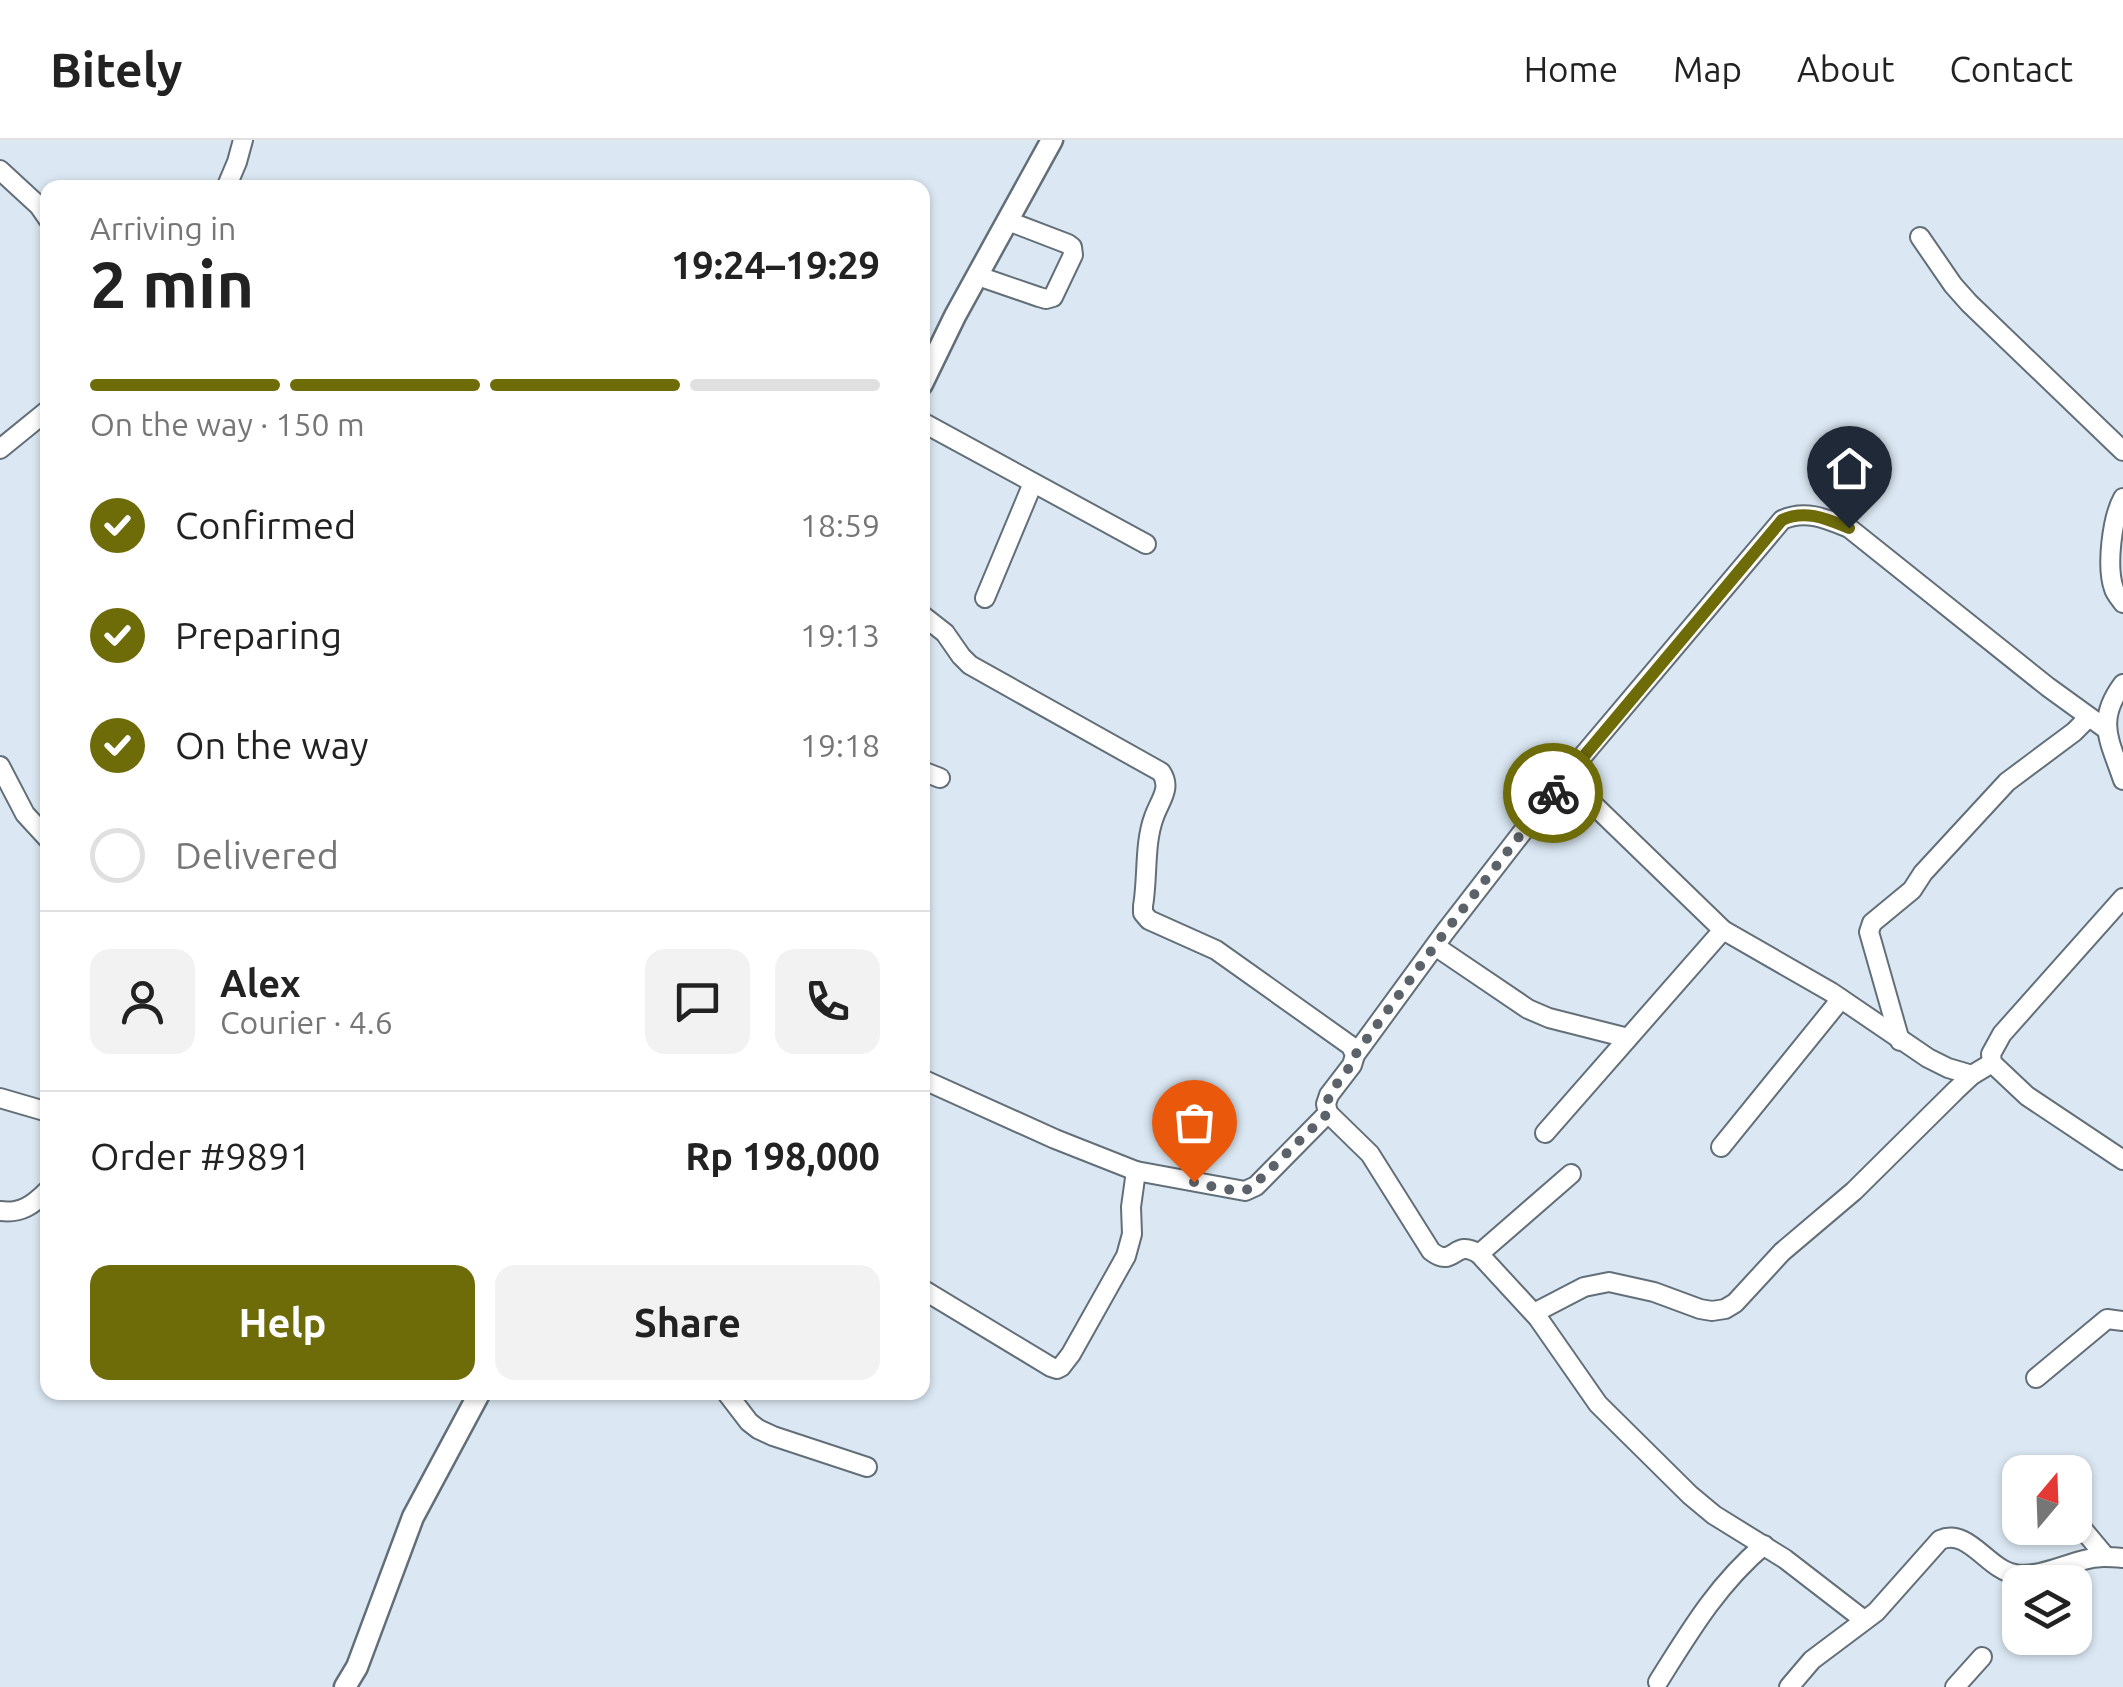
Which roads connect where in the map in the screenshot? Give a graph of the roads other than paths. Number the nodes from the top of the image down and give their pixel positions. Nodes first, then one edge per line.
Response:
1 (243, 140) edge
2 (1052, 140) edge
3 (0, 170) edge
4 (229, 180) edge
5 (40, 207) edge
6 (1008, 220) junction
7 (1920, 237) dead end
8 (978, 276) junction
9 (930, 367) edge
10 (40, 416) edge
11 (930, 426) edge
12 (0, 449) edge
13 (2123, 451) edge
14 (1034, 483) junction
15 (2123, 498) edge
16 (1146, 544) dead end
17 (985, 598) dead end
18 (2123, 604) edge
19 (930, 621) edge
20 (2123, 684) edge
21 (2090, 717) junction
22 (2106, 728) junction
23 (0, 766) edge
24 (1565, 776) junction
25 (2123, 780) edge
26 (40, 830) edge
27 (2123, 898) edge
28 (1723, 930) junction
29 (1434, 946) junction
30 (1841, 999) junction
31 (1628, 1038) junction
32 (1900, 1041) junction
33 (1355, 1055) junction
34 (1992, 1063) junction
35 (1972, 1076) junction
36 (930, 1083) edge
37 (0, 1098) edge
38 (40, 1110) edge
39 (1328, 1113) junction
40 (1545, 1133) dead end
41 (1721, 1147) dead end
42 (2123, 1160) edge
43 (1136, 1171) junction
44 (1571, 1174) dead end
45 (40, 1197) edge
46 (0, 1210) edge
47 (1480, 1254) junction
48 (930, 1291) edge
49 (1534, 1314) junction
50 (2123, 1320) edge
51 (2036, 1378) dead end
52 (476, 1400) edge
53 (732, 1400) edge
54 (867, 1467) dead end
55 (2092, 1536) edge
56 (1764, 1545) junction
57 (2115, 1558) edge
58 (1864, 1620) junction
59 (1982, 1657) dead end
60 (1658, 1682) dead end
61 (345, 1687) edge
62 (1789, 1687) edge
63 (1954, 1687) edge

1 - 4 street
2 - 6 street
3 - 5 street
6 - 8 street
6 - 8 street
7 - 13 street
8 - 9 street
10 - 12 street
11 - 14 street
14 - 16 street
14 - 17 street
15 - 18 street
19 - 33 street
20 - 22 street
21 - 22 street
21 - 24 street
21 - 32 street
22 - 25 street
23 - 26 street
24 - 28 street
24 - 29 street
27 - 34 street
28 - 30 street
28 - 31 street
29 - 31 street
29 - 33 street
30 - 32 street
30 - 41 street
31 - 40 street
32 - 35 street
33 - 39 street
34 - 35 street
34 - 42 street
35 - 49 street
36 - 43 street
37 - 38 street
39 - 43 street
39 - 47 street
43 - 48 street
44 - 47 street
45 - 46 street
47 - 49 street
49 - 56 street
50 - 51 street
52 - 61 street
53 - 54 street
55 - 57 street
56 - 58 street
56 - 60 street
57 - 58 street
58 - 62 street
59 - 63 street

